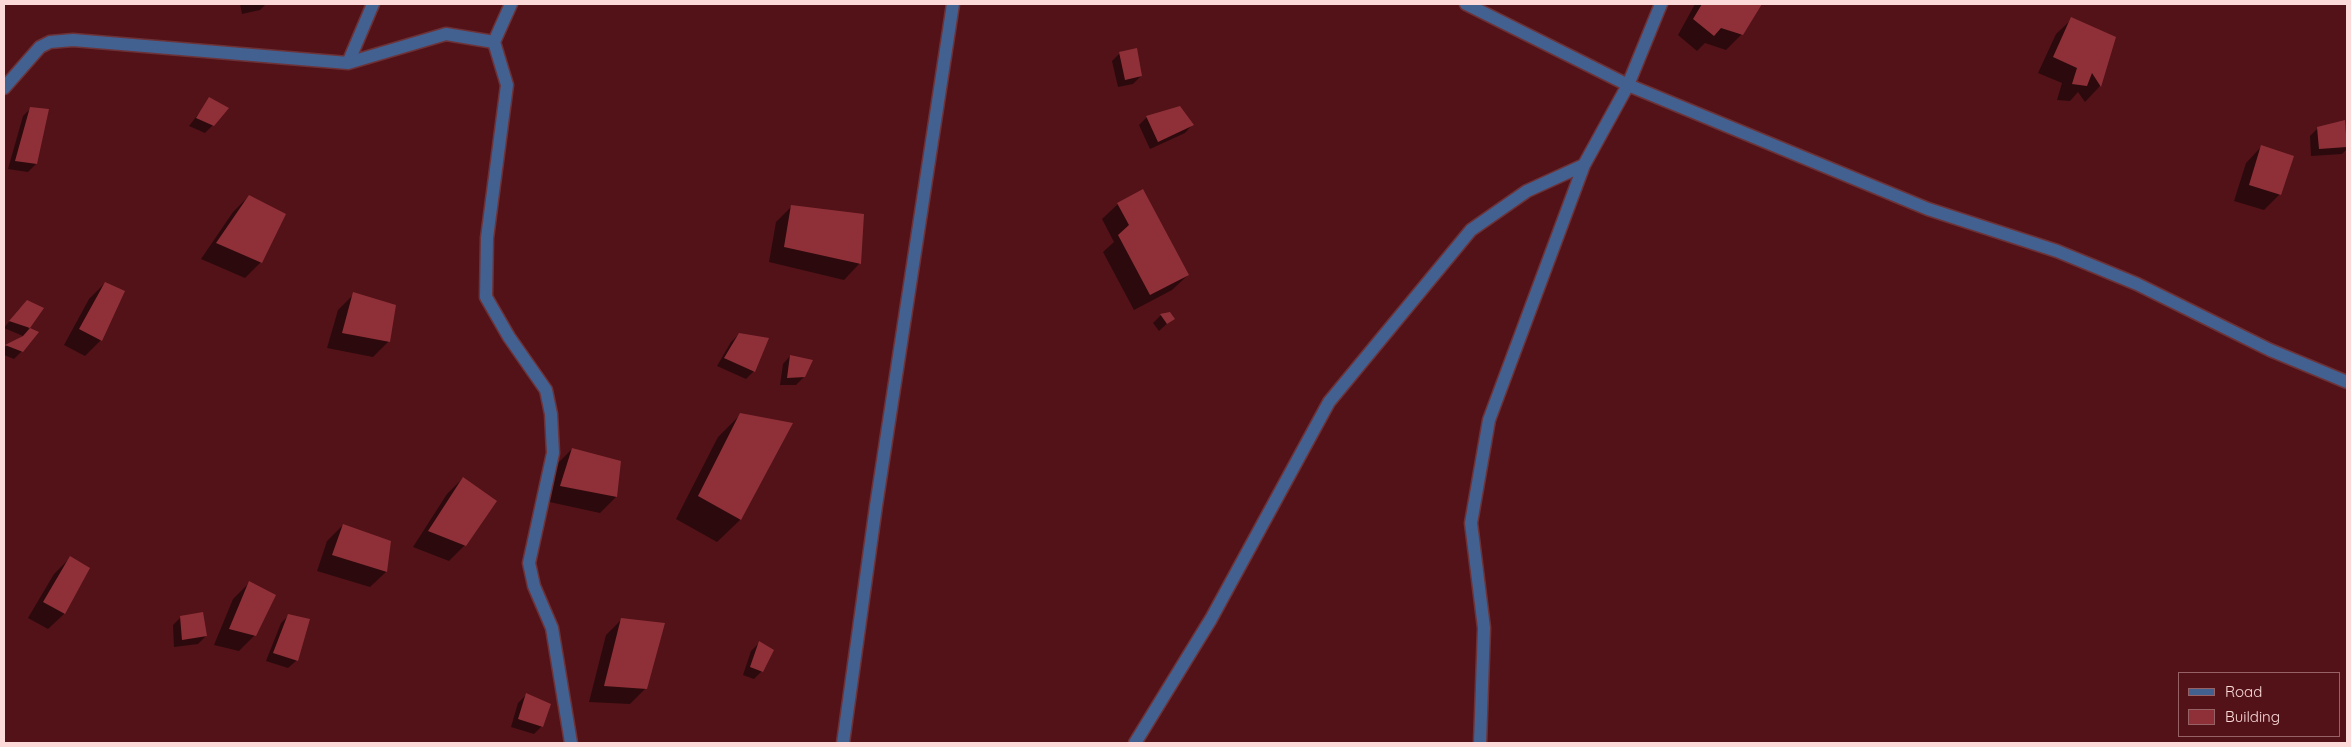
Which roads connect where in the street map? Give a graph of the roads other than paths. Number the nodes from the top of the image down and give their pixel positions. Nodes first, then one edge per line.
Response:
1 (373, 4) edge
2 (512, 4) edge
3 (953, 4) edge
4 (1466, 4) edge
5 (1661, 4) edge
6 (494, 42) junction
7 (348, 63) junction
8 (1628, 85) junction
9 (4, 88) edge
10 (1584, 165) junction
11 (2347, 382) edge
12 (571, 743) edge
13 (843, 743) edge
14 (1134, 743) edge
15 (1480, 743) edge

1 - 7 street
2 - 6 street
3 - 13 street
4 - 8 street
5 - 8 street
6 - 7 street
6 - 12 street
7 - 9 street
8 - 10 street
8 - 11 street
10 - 14 street
10 - 15 street

